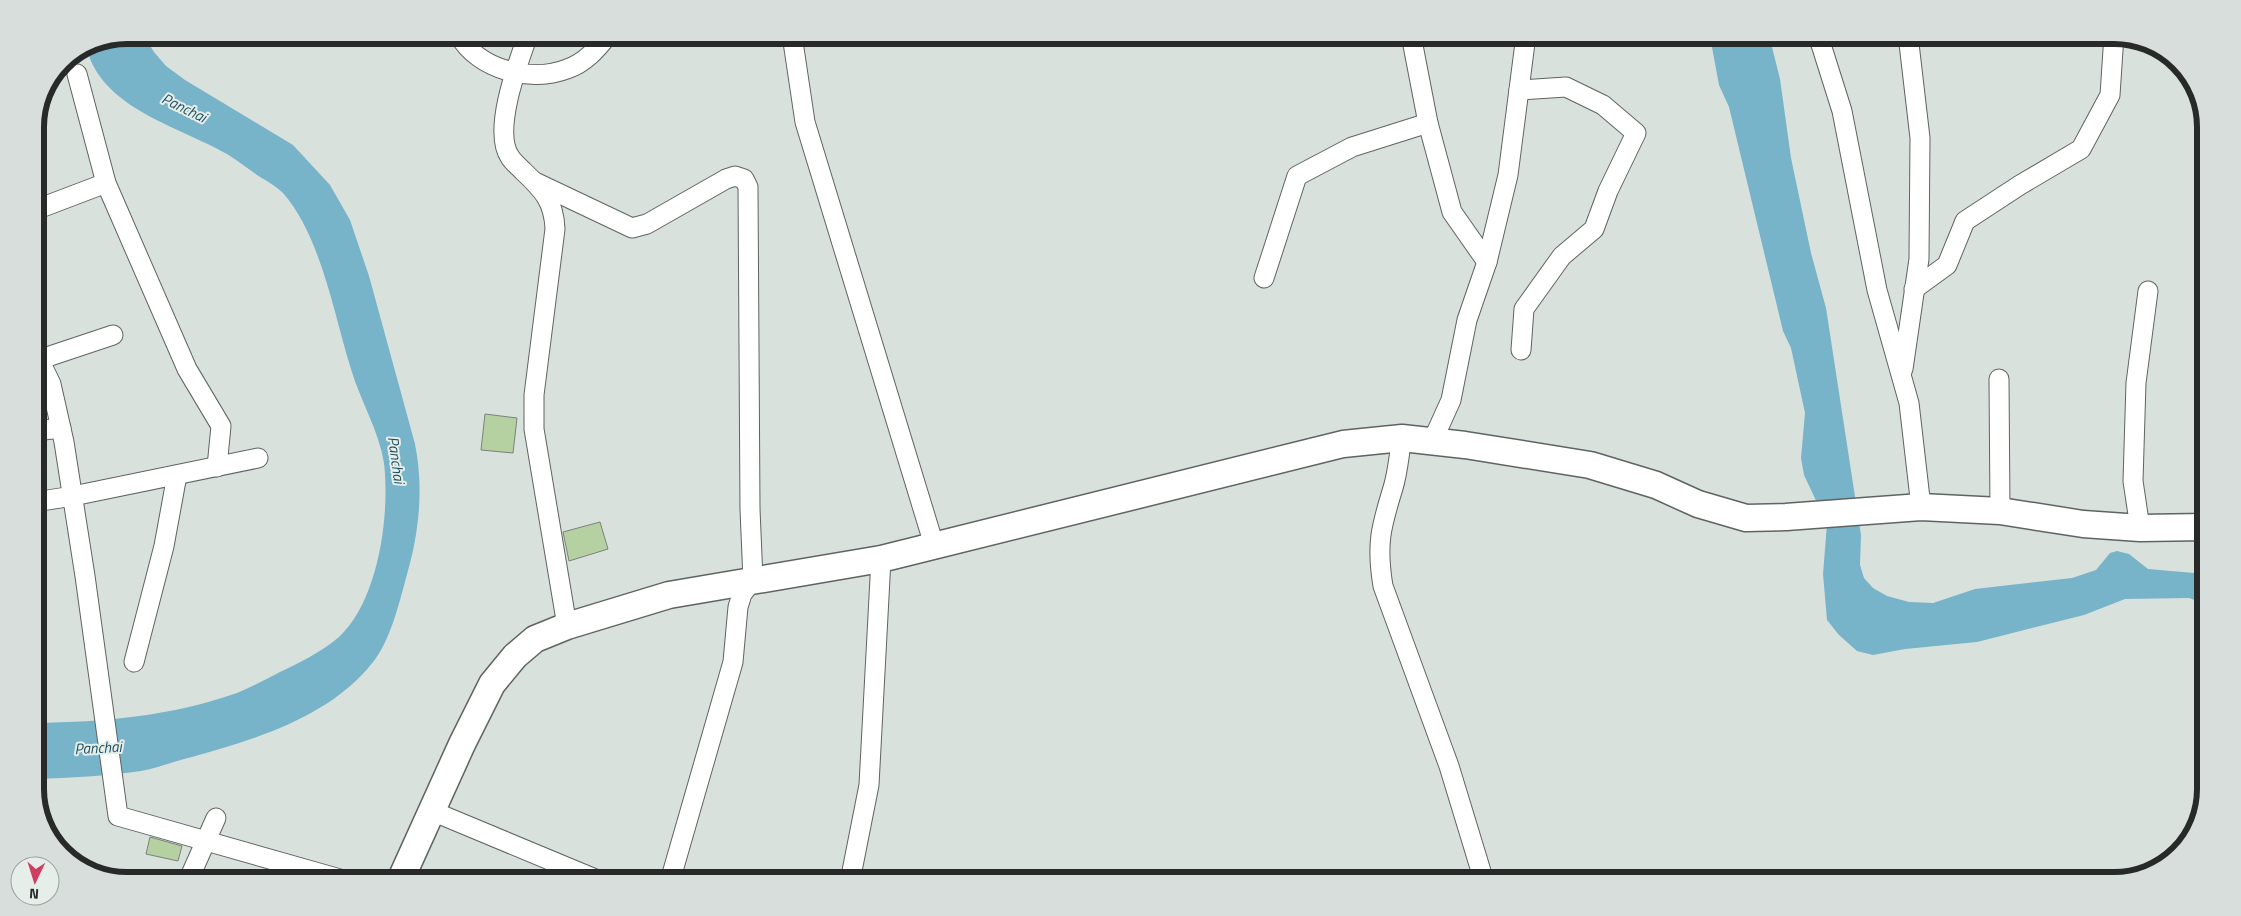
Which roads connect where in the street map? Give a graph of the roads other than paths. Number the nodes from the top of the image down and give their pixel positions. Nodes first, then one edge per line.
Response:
1 (464, 44) edge
2 (525, 44) edge
3 (600, 44) edge
4 (793, 44) edge
5 (1413, 44) edge
6 (1525, 44) edge
7 (1821, 44) edge
8 (1909, 44) edge
9 (2113, 44) edge
10 (514, 73) junction
11 (77, 74) dead end
12 (1519, 90) junction
13 (1428, 123) junction
14 (536, 182) junction
15 (106, 183) junction
16 (44, 207) edge
17 (1487, 262) junction
18 (1264, 278) dead end
19 (1914, 289) junction
20 (2148, 291) dead end
21 (112, 335) dead end
22 (1521, 350) dead end
23 (44, 356) edge
24 (44, 371) edge
25 (1901, 377) junction
26 (1999, 379) dead end
27 (61, 428) junction
28 (44, 430) edge
29 (1402, 438) junction
30 (1432, 442) junction
31 (258, 458) dead end
32 (217, 467) junction
33 (177, 475) junction
34 (73, 496) junction
35 (44, 501) edge
36 (1921, 507) junction
37 (2000, 511) junction
38 (2197, 527) edge
39 (2140, 528) junction
40 (934, 545) junction
41 (881, 559) junction
42 (753, 580) junction
43 (566, 626) junction
44 (134, 662) dead end
45 (432, 811) junction
46 (216, 818) dead end
47 (206, 842) junction
48 (192, 872) edge
49 (314, 872) edge
50 (404, 872) edge
51 (578, 872) edge
52 (673, 872) edge
53 (852, 872) edge
54 (1481, 872) edge

1 - 10 street
2 - 10 street
3 - 10 street
4 - 40 street
5 - 13 street
6 - 12 street
7 - 25 street
8 - 19 street
9 - 19 street
10 - 14 street
11 - 15 street
12 - 17 street
12 - 22 street
13 - 17 street
13 - 18 street
14 - 42 street
14 - 43 street
15 - 16 street
15 - 32 street
17 - 30 street
19 - 25 street
20 - 39 street
21 - 23 street
24 - 27 street
25 - 36 street
26 - 37 street
27 - 28 street
27 - 34 street
29 - 30 street
29 - 40 street
29 - 54 street
30 - 36 street
31 - 32 street
32 - 33 street
33 - 34 street
33 - 44 street
34 - 35 street
34 - 47 street
36 - 37 street
37 - 39 street
38 - 39 street
40 - 41 street
41 - 42 street
41 - 53 street
42 - 43 street
42 - 52 street
43 - 45 street
45 - 50 street
45 - 51 street
46 - 47 street
47 - 48 street
47 - 49 street

